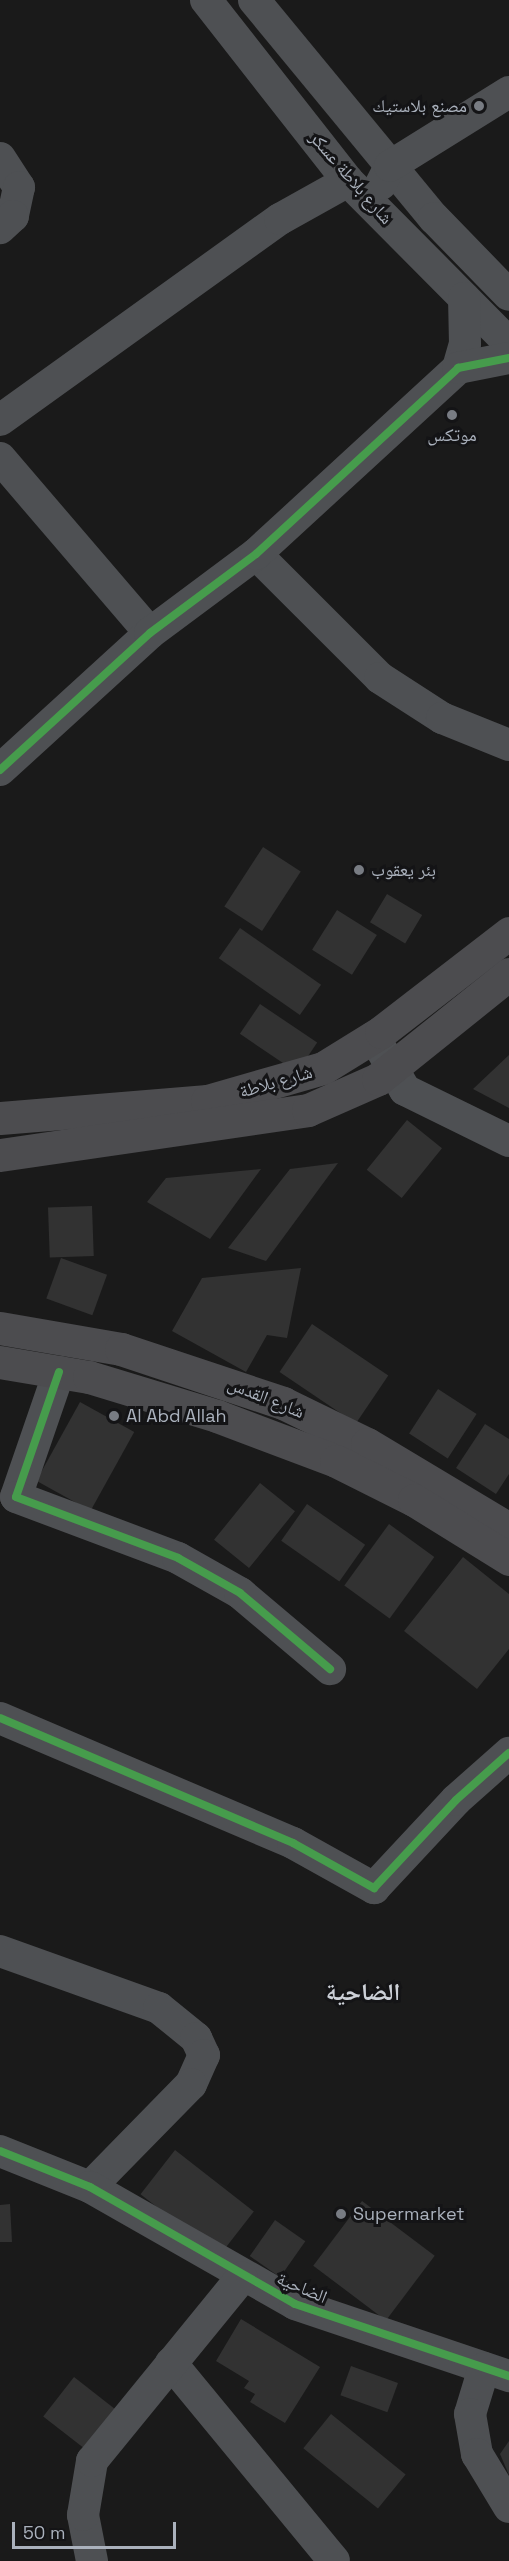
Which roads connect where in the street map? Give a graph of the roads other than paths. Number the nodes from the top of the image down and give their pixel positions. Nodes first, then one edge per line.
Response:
1 (206, 0) edge
2 (254, 0) edge
3 (509, 92) edge
4 (0, 158) edge
5 (390, 166) junction
6 (348, 181) junction
7 (371, 204) junction
8 (0, 228) edge
9 (509, 294) edge
10 (464, 298) junction
11 (509, 343) edge
12 (509, 358) edge
13 (458, 368) junction
14 (0, 420) edge
15 (5, 477) edge
16 (256, 554) junction
17 (150, 633) junction
18 (509, 745) edge
19 (0, 770) edge
20 (509, 933) edge
21 (509, 974) edge
22 (374, 1037) junction
23 (389, 1070) junction
24 (0, 1118) edge
25 (509, 1141) edge
26 (0, 1155) edge
27 (0, 1328) edge
28 (0, 1362) edge
29 (59, 1372) junction
30 (509, 1529) edge
31 (509, 1559) edge
32 (330, 1669) dead end
33 (0, 1718) edge
34 (509, 1753) edge
35 (0, 1951) edge
36 (0, 2151) edge
37 (90, 2187) junction
38 (243, 2277) junction
39 (171, 2363) junction
40 (496, 2372) edge
41 (509, 2507) edge
42 (92, 2561) edge
43 (334, 2561) edge

1 - 6 street, شارع بلاطة عسكر
2 - 5 street, شارع بلاطة عسكر
3 - 5 street
4 - 8 street
5 - 7 street
5 - 9 street, شارع بلاطة عسكر
6 - 7 street, شارع بلاطة عسكر
6 - 14 street
7 - 10 street, شارع بلاطة عسكر
10 - 11 street, شارع بلاطة عسكر
10 - 13 street
12 - 13 street
13 - 16 street
15 - 17 street
16 - 17 street
16 - 18 street
17 - 19 street
20 - 22 main road, شارع بلاطة
21 - 23 main road, شارع بلاطة
22 - 23 street
22 - 24 main road, شارع بلاطة
23 - 25 street
23 - 26 main road, شارع بلاطة
27 - 30 main road, شارع القدس
28 - 29 main road, شارع القدس
29 - 31 main road, شارع القدس
29 - 32 street
33 - 34 street
35 - 37 street
36 - 37 street, الضاحية
37 - 38 street, الضاحية
38 - 39 street
38 - 40 street, الضاحية
39 - 42 street
39 - 43 street
40 - 41 street

